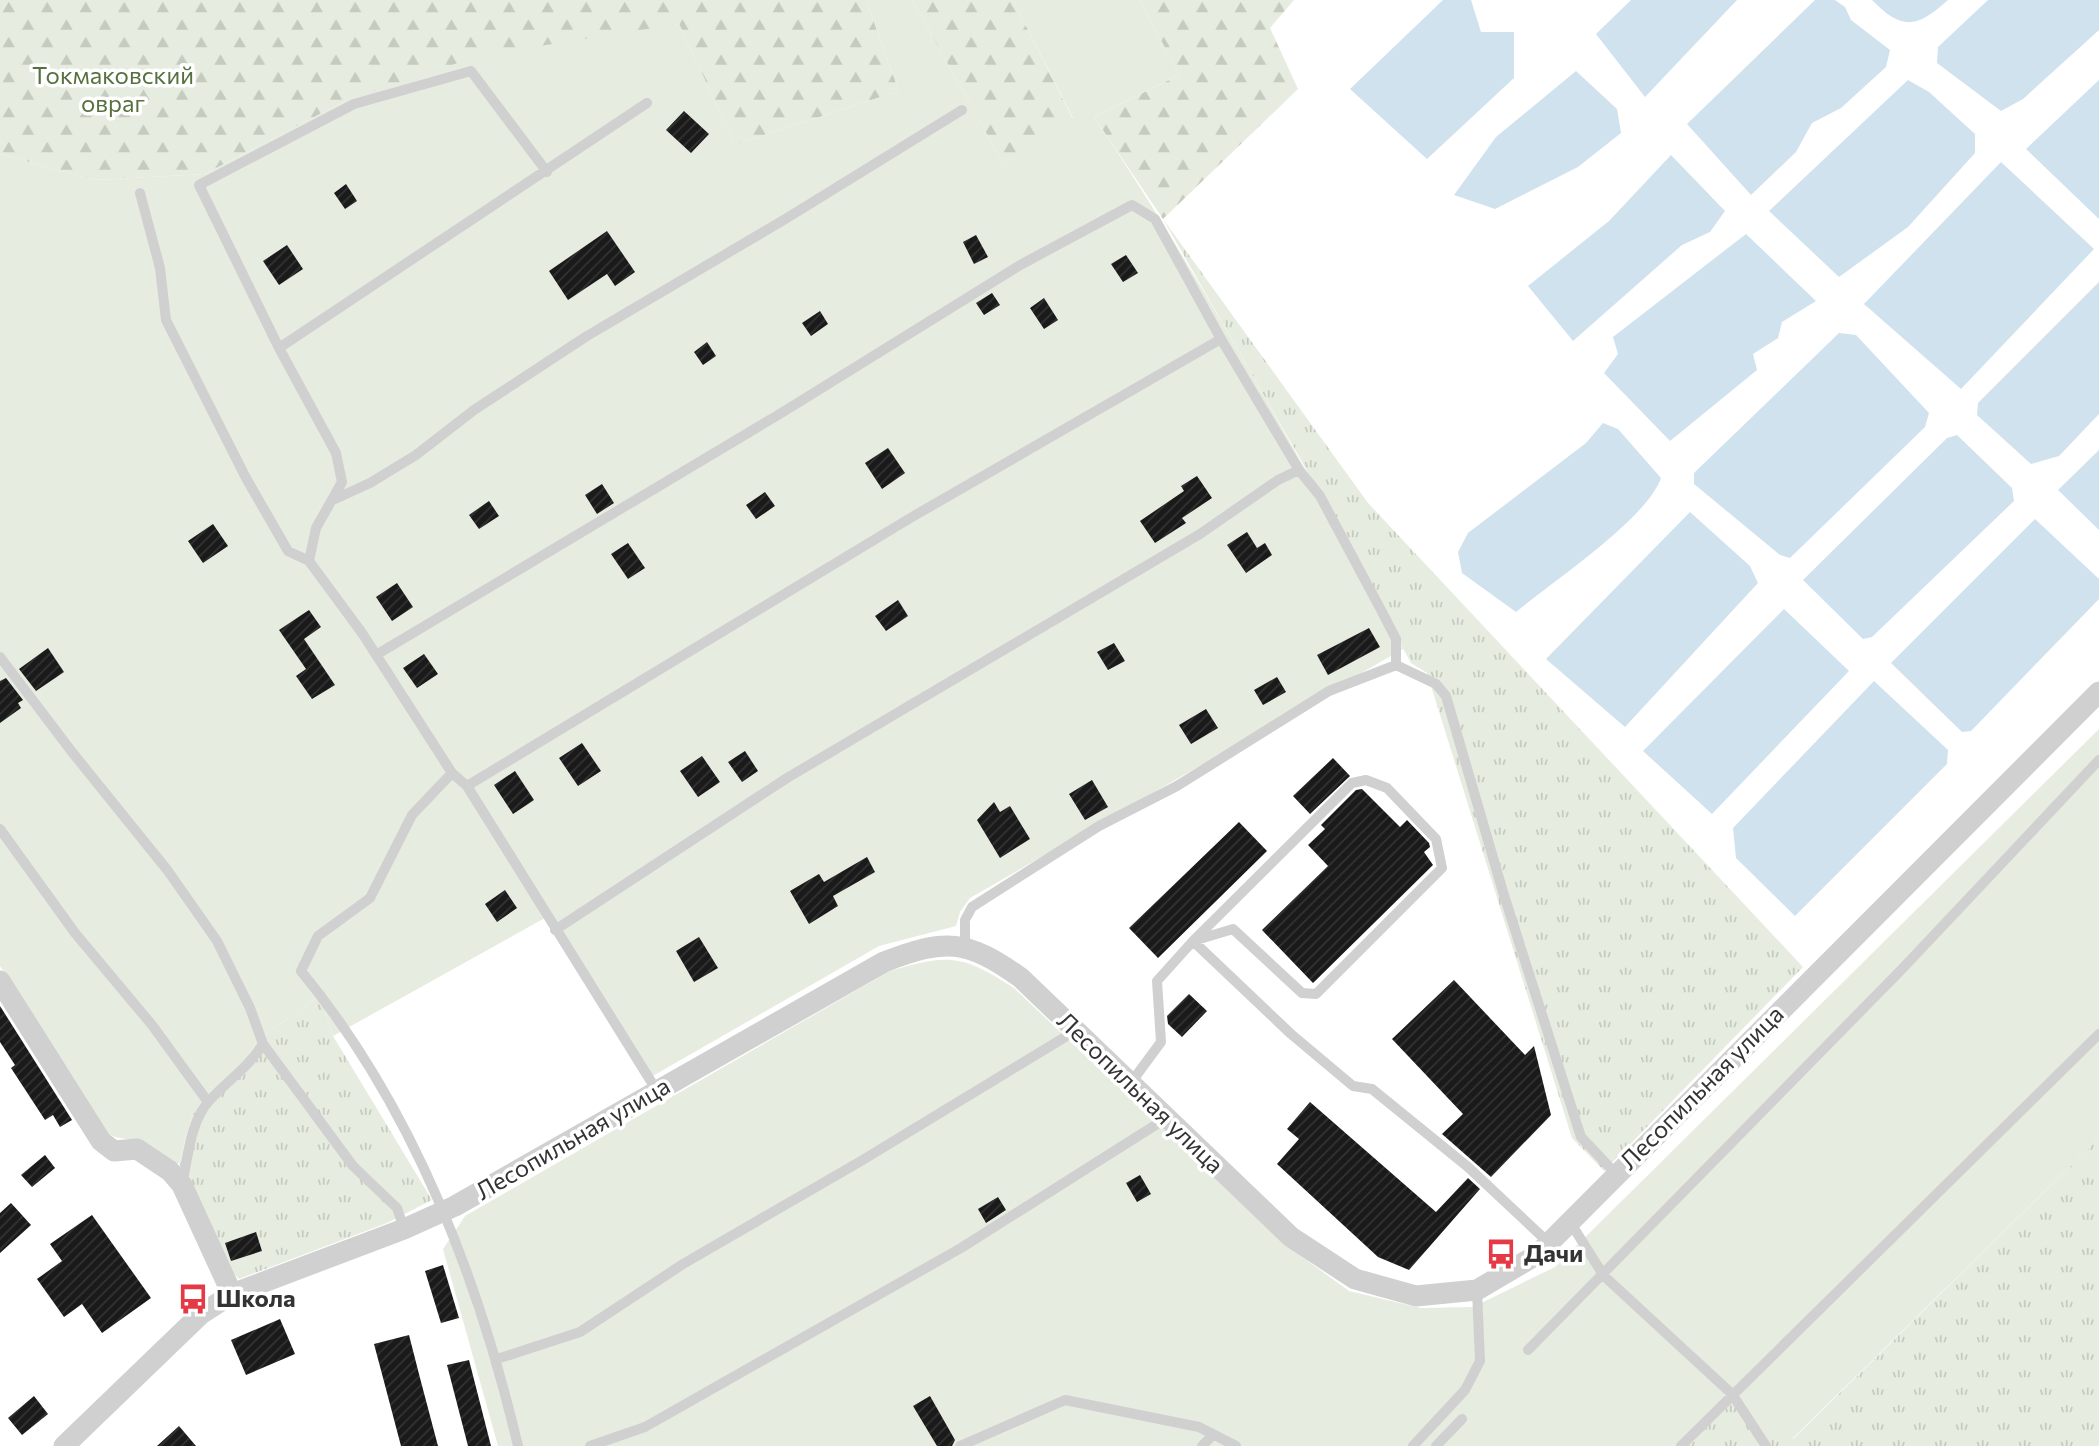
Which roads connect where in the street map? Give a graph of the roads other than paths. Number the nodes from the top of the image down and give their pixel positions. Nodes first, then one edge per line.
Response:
1 (647, 103) dead end
2 (962, 110) dead end
3 (547, 172) junction
4 (140, 193) dead end
5 (1221, 339) junction
6 (279, 348) junction
7 (1299, 470) junction
8 (335, 499) junction
9 (309, 561) junction
10 (376, 655) junction
11 (0, 656) edge
12 (1396, 664) junction
13 (2099, 692) edge
14 (2099, 760) edge
15 (452, 774) junction
16 (467, 786) junction
17 (0, 829) edge
18 (555, 930) junction
19 (1193, 941) junction
20 (965, 946) junction
21 (0, 981) edge
22 (1076, 1031) junction
23 (2099, 1034) edge
24 (263, 1044) junction
25 (1130, 1084) junction
26 (657, 1091) junction
27 (208, 1102) junction
28 (1165, 1119) junction
29 (1616, 1174) junction
30 (182, 1185) junction
31 (445, 1212) junction
32 (1570, 1222) junction
33 (404, 1229) junction
34 (1549, 1243) junction
35 (1604, 1276) junction
36 (1477, 1290) junction
37 (232, 1294) junction
38 (1528, 1350) dead end
39 (498, 1359) junction
40 (1732, 1394) junction
41 (1462, 1419) dead end
42 (1213, 1435) junction
43 (64, 1446) edge
44 (518, 1446) edge
45 (590, 1446) edge
46 (960, 1446) edge
47 (1202, 1446) edge
48 (1236, 1446) edge
49 (1413, 1446) edge
50 (1436, 1446) edge
51 (1681, 1446) edge
52 (1766, 1446) edge

1 - 3 lane
2 - 8 lane
3 - 6 lane
3 - 6 lane
4 - 9 lane
5 - 7 lane
5 - 10 lane
5 - 16 lane
6 - 8 lane
7 - 12 lane
7 - 18 lane
8 - 9 lane
9 - 10 lane
10 - 15 lane
11 - 24 lane
12 - 20 lane
12 - 29 lane
13 - 29 street, Лесопильная улица
14 - 35 lane
15 - 16 lane
15 - 31 lane
16 - 18 lane
17 - 27 lane
18 - 26 lane
19 - 19 lane
19 - 25 lane
19 - 34 lane
20 - 22 street, Лесопильная улица
20 - 26 street, Лесопильная улица
21 - 30 street
22 - 25 street, Лесопильная улица
22 - 39 lane
23 - 40 lane
24 - 27 lane
24 - 33 lane
25 - 28 street, Лесопильная улица
26 - 31 street, Лесопильная улица
27 - 30 lane
28 - 36 street, Лесопильная улица
28 - 45 lane
29 - 32 street, Лесопильная улица
30 - 37 street
31 - 33 street, Лесопильная улица
31 - 39 lane
32 - 34 street, Лесопильная улица
32 - 35 lane
33 - 37 street, Лесопильная улица
34 - 36 street, Лесопильная улица
35 - 38 lane
35 - 40 lane
36 - 49 lane
37 - 43 street, Лесопильная улица
39 - 44 lane
40 - 51 lane
40 - 52 lane
41 - 50 lane
42 - 46 lane
42 - 47 lane
42 - 48 lane

